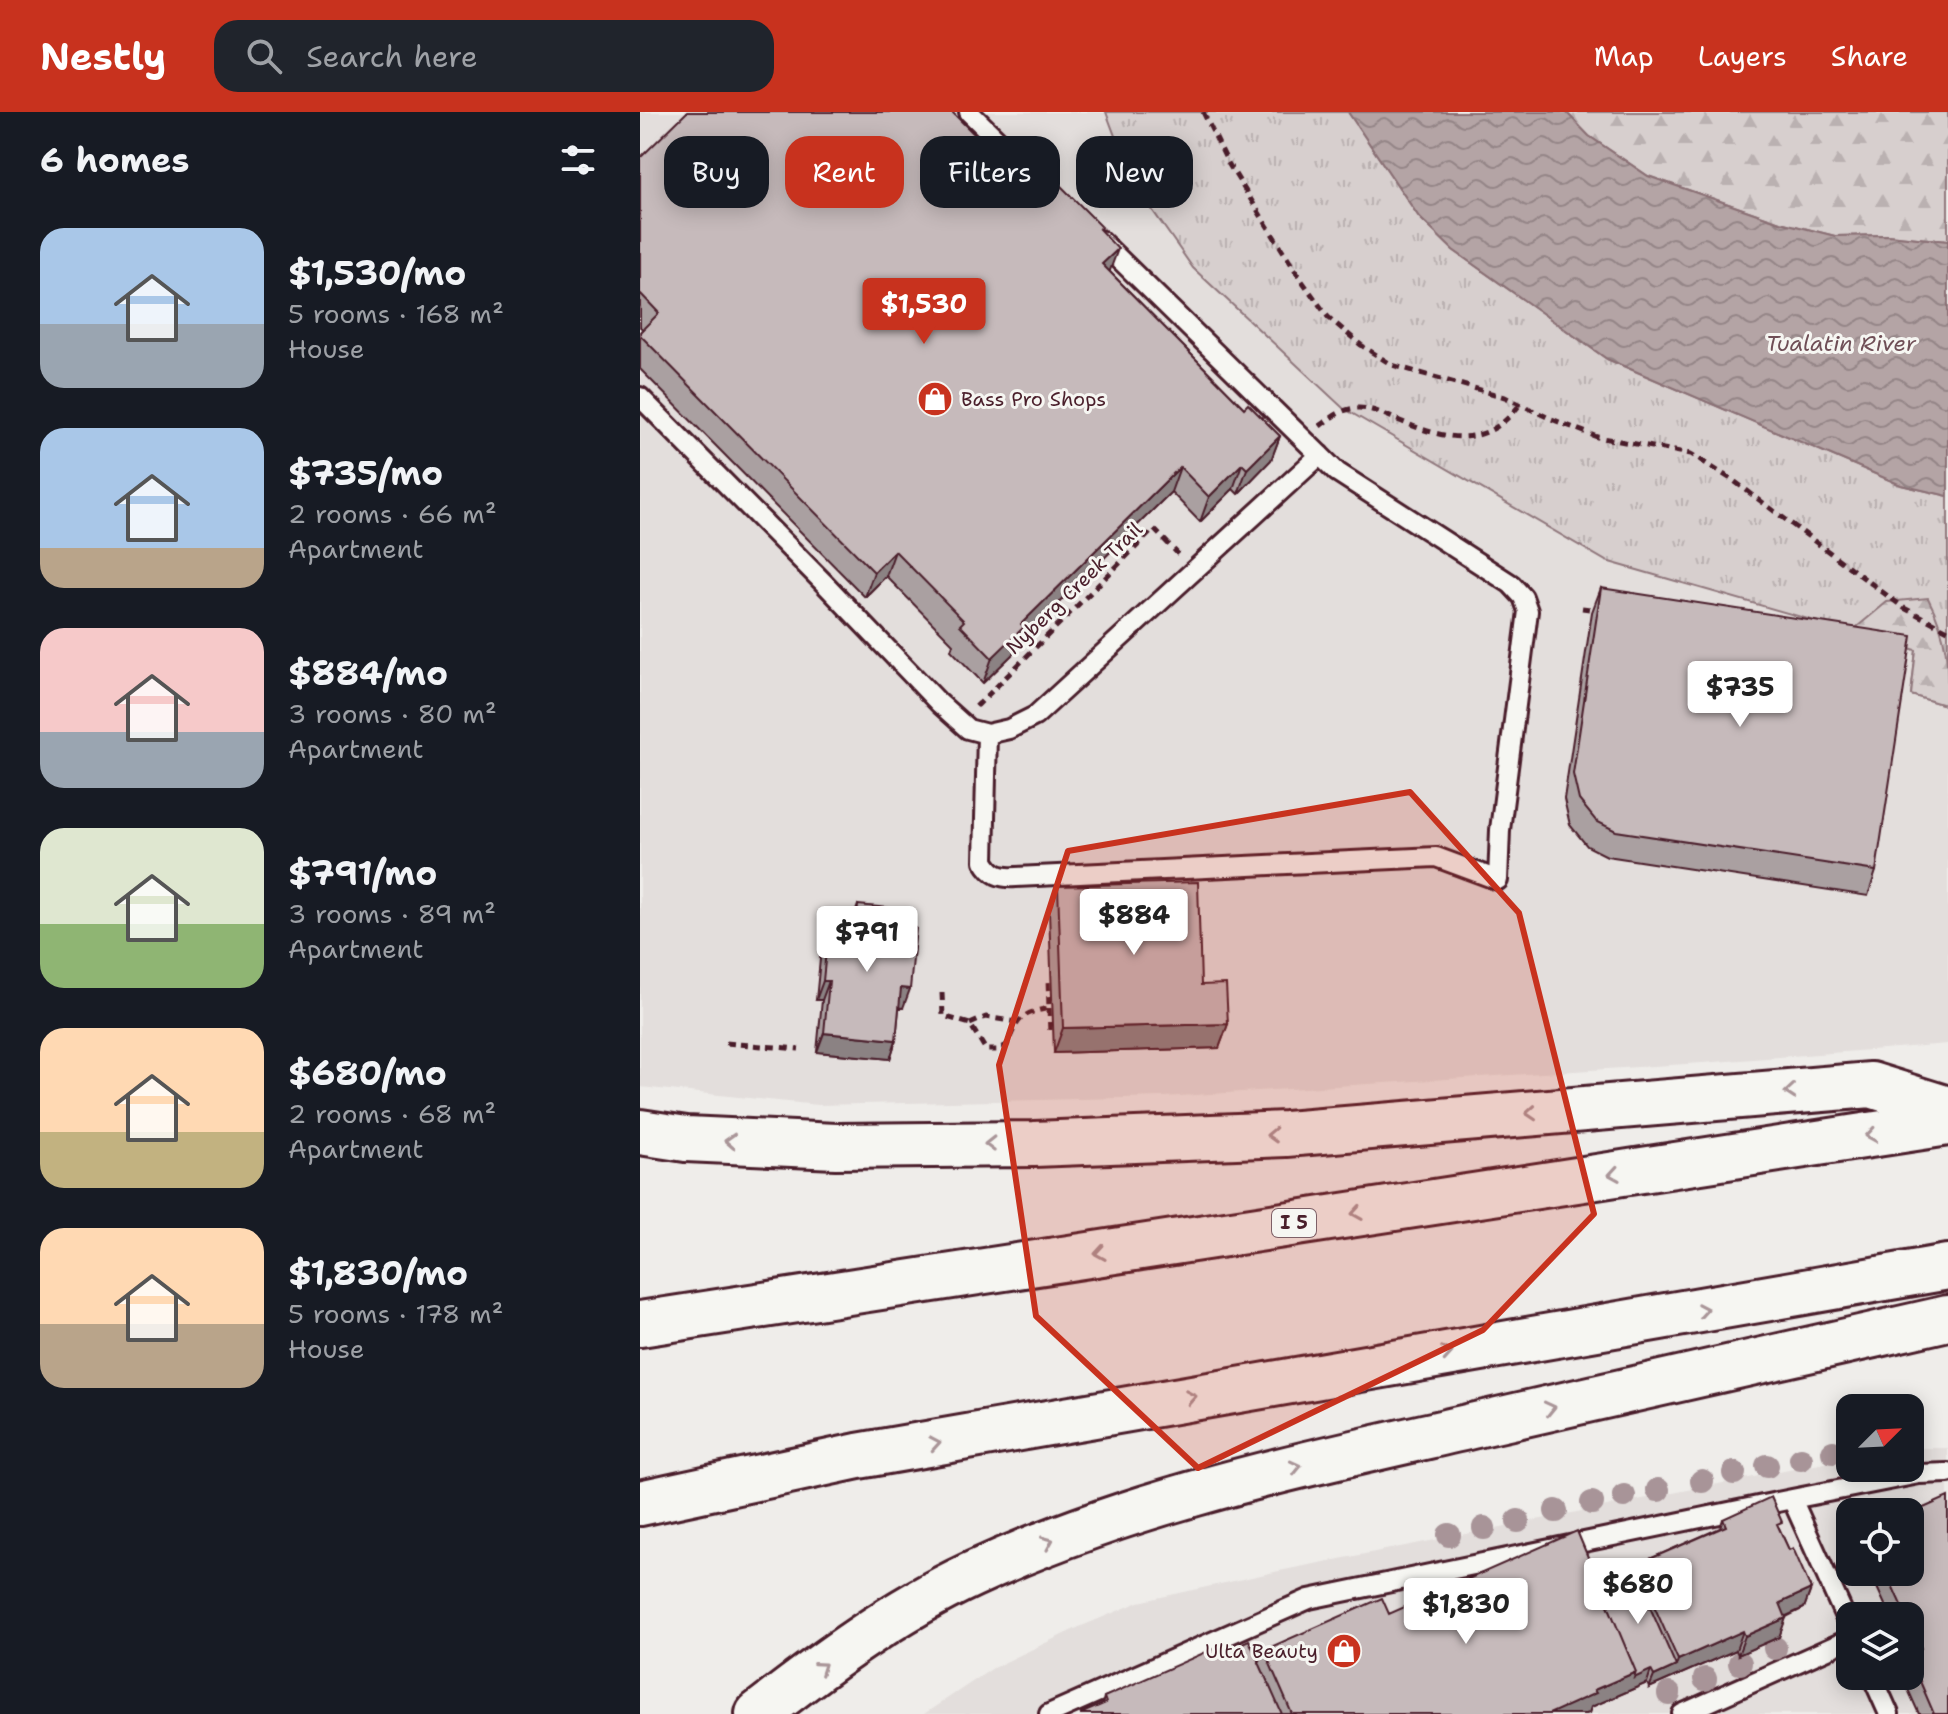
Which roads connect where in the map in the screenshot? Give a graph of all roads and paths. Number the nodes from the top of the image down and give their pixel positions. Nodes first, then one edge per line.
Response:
1 (969, 112) edge
2 (1203, 112) edge
3 (993, 136) edge
4 (1083, 223) edge
5 (640, 397) edge
6 (1521, 403) junction
7 (1305, 440) junction
8 (1320, 455) junction
9 (1183, 556) dead end
10 (1582, 608) dead end
11 (1606, 611) edge
12 (1948, 630) edge
13 (967, 693) dead end
14 (987, 734) junction
15 (1048, 979) dead end
16 (942, 993) dead end
17 (1049, 1008) junction
18 (1016, 1022) junction
19 (970, 1024) junction
20 (1050, 1033) dead end
21 (726, 1043) dead end
22 (799, 1049) dead end
23 (1948, 1109) edge
24 (1948, 1123) edge
25 (640, 1132) edge
26 (1948, 1267) edge
27 (1948, 1318) edge
28 (640, 1324) edge
29 (858, 1456) junction
30 (1948, 1473) edge
31 (640, 1485) edge
32 (1792, 1499) junction
33 (640, 1503) edge
34 (1838, 1602) edge
35 (1836, 1645) edge
36 (1878, 1690) edge
37 (758, 1714) edge
38 (1049, 1714) edge
39 (1682, 1714) edge
40 (1889, 1714) edge

1 - 3 lane
2 - 6 path
4 - 7 lane
5 - 14 lane
6 - 7 path
6 - 12 path
7 - 8 lane
8 - 14 lane
8 - 14 lane
9 - 13 path, Nyberg Creek Trail
10 - 11 path
15 - 17 path
16 - 19 path
17 - 18 path
17 - 20 path
18 - 19 path
18 - 19 path
21 - 22 path
23 -> 25 highway
24 -> 28 highway, I 5
29 -> 26 highway
37 -> 27 highway
29 - 31 highway
29 - 33 highway
30 - 32 lane
32 - 34 lane
32 - 38 lane
35 - 39 lane
36 - 40 lane

